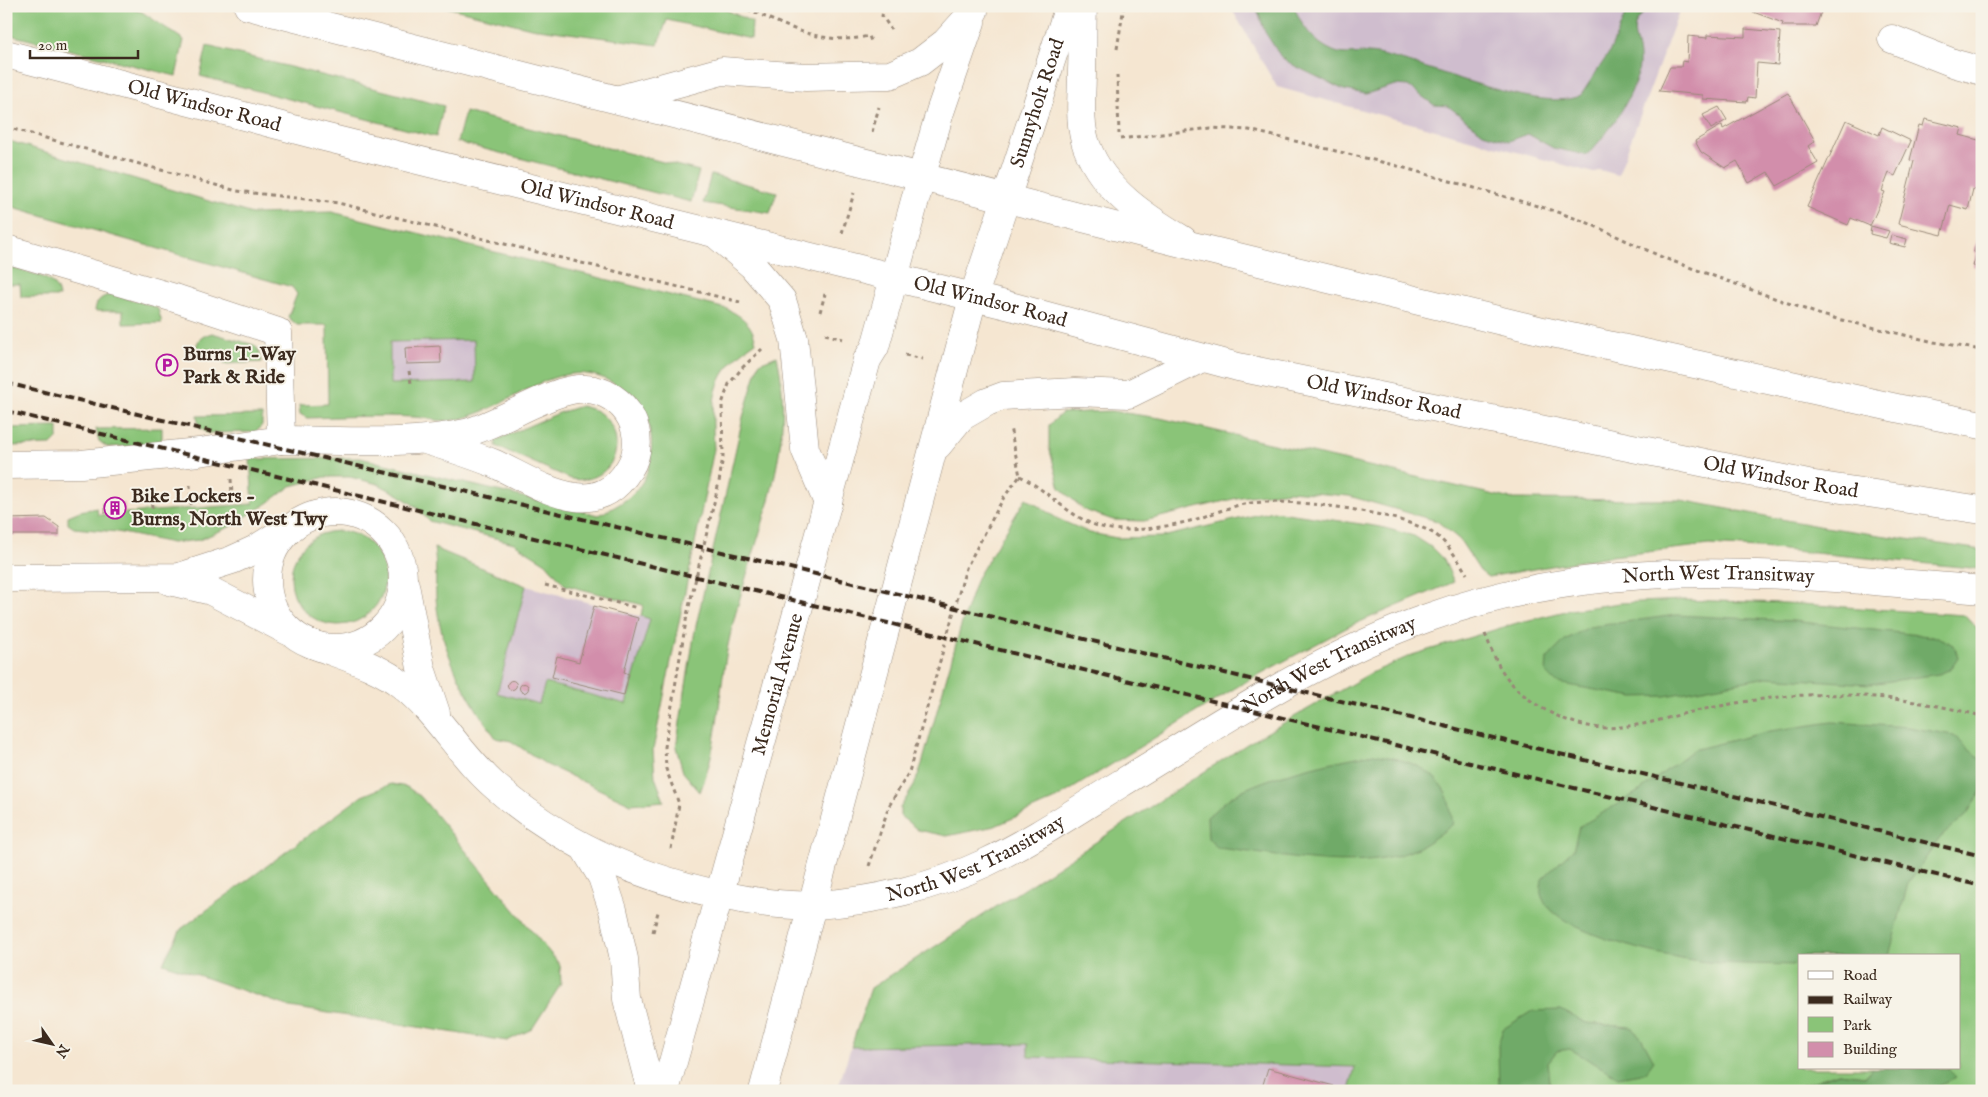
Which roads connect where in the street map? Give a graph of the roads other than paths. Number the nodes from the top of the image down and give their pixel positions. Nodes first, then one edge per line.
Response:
1 (248, 6) edge
2 (1069, 6) edge
3 (1082, 6) edge
4 (975, 9) edge
5 (1892, 39) dead end
6 (6, 54) edge
7 (1982, 71) edge
8 (620, 99) junction
9 (921, 178) junction
10 (1006, 199) junction
11 (717, 235) junction
12 (1193, 246) junction
13 (6, 249) edge
14 (894, 278) junction
15 (974, 298) junction
16 (1202, 358) junction
17 (1982, 425) edge
18 (281, 440) junction
19 (425, 440) junction
20 (935, 448) junction
21 (6, 465) edge
22 (828, 503) junction
23 (1982, 510) edge
24 (297, 523) junction
25 (402, 568) junction
26 (6, 578) edge
27 (158, 578) junction
28 (1982, 590) edge
29 (303, 639) junction
30 (441, 726) junction
31 (585, 849) junction
32 (720, 895) junction
33 (814, 905) junction
34 (651, 1091) edge
35 (665, 1091) edge
36 (763, 1091) edge

1 - 8 main road
2 - 10 main road, Sunnyholt Road
3 - 12 main road
4 - 8 main road
4 - 9 main road
5 - 7 main road
6 - 11 main road, Old Windsor Road
8 - 9 main road
9 - 10 main road
9 - 14 main road, Memorial Avenue
10 - 12 main road
10 - 15 main road, Sunnyholt Road
11 - 14 main road, Old Windsor Road
11 - 22 main road
12 - 17 main road
13 - 18 main road
14 - 15 main road, Old Windsor Road
14 - 22 main road, Memorial Avenue
15 - 16 main road, Old Windsor Road
15 - 20 main road
16 - 20 main road
16 - 23 main road, Old Windsor Road
18 - 19 main road
18 - 21 main road
19 - 19 main road
20 - 33 main road
22 - 32 main road, Memorial Avenue
24 - 25 main road
24 - 27 main road
24 - 29 main road
25 - 29 main road
25 - 30 main road
26 - 27 main road
27 - 29 main road
28 - 33 main road, North West Transitway
29 - 30 main road
30 - 31 main road
31 - 32 main road, North West Transitway
31 - 34 main road
32 - 33 main road, North West Transitway
32 - 35 main road, Memorial Avenue
33 - 36 main road

